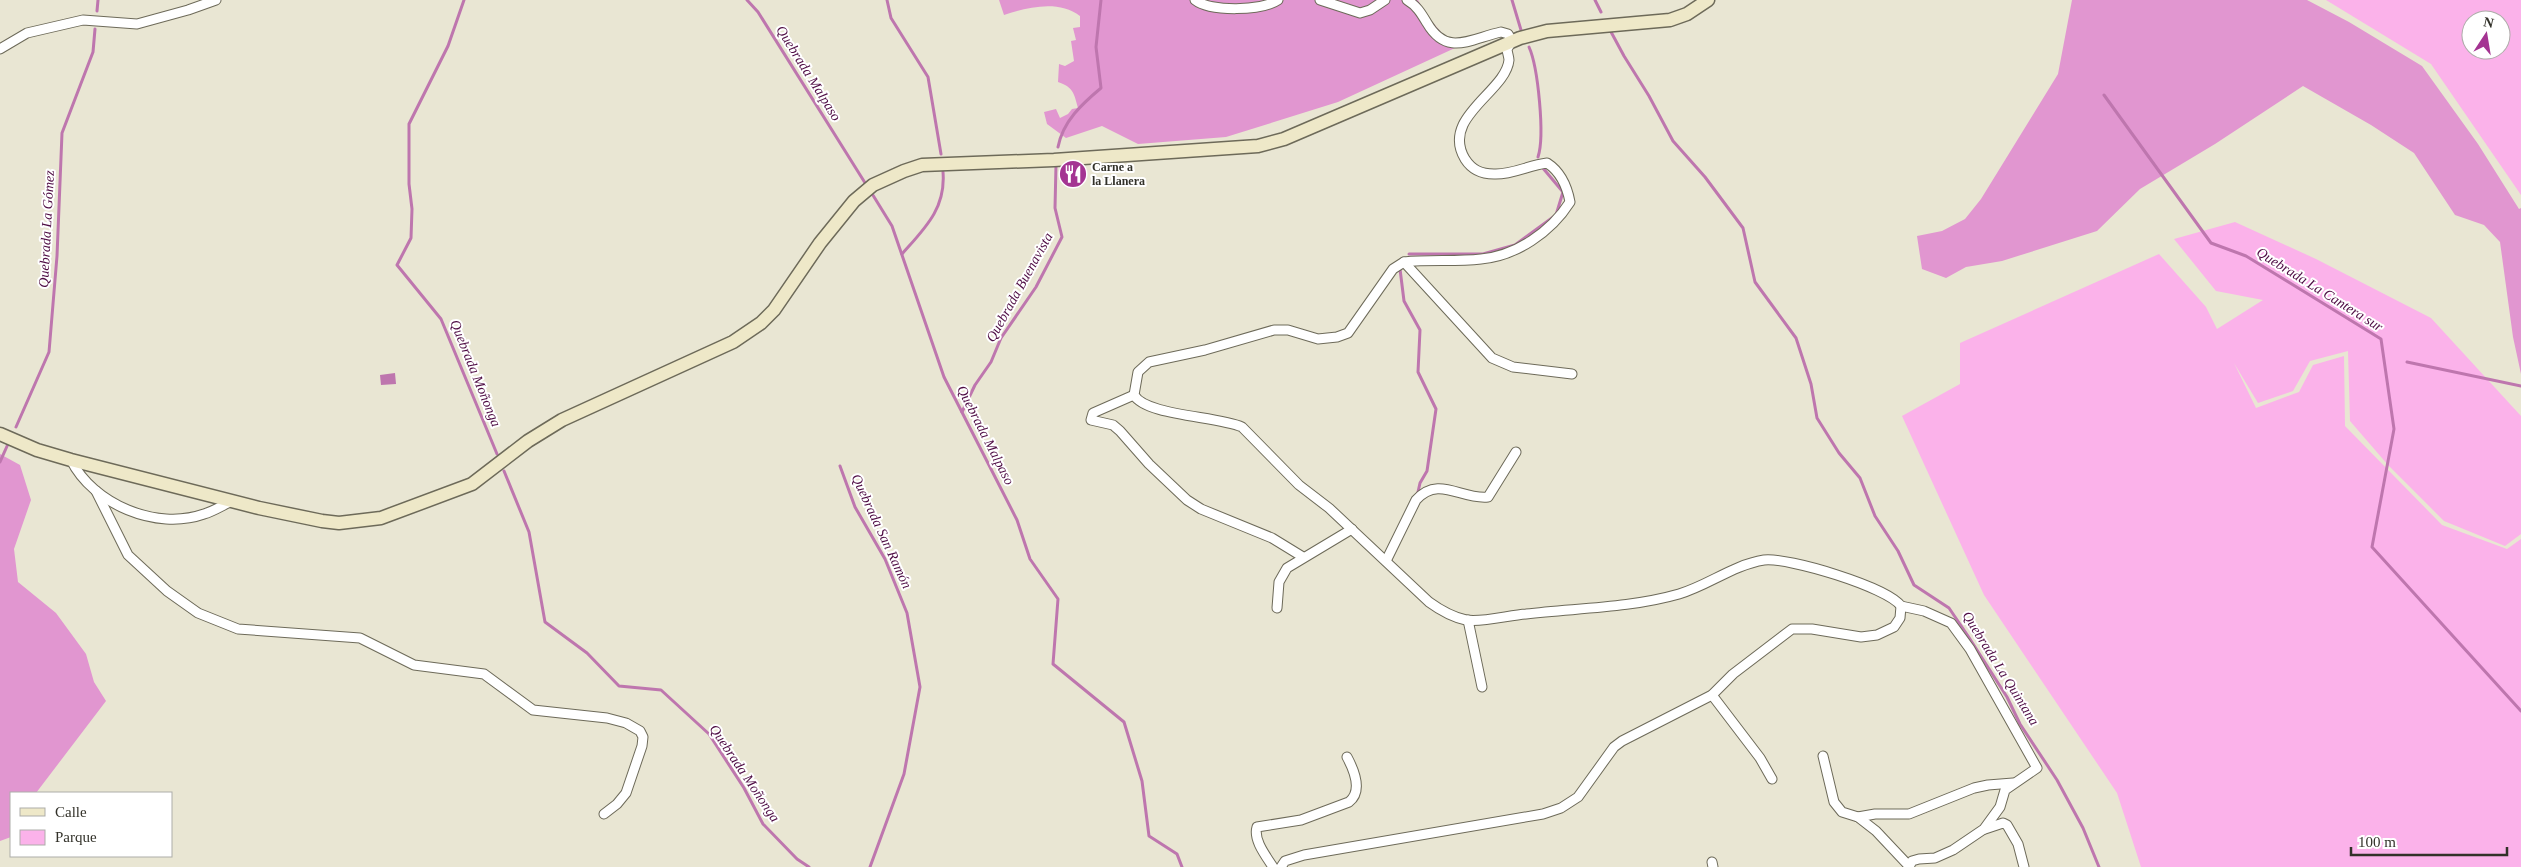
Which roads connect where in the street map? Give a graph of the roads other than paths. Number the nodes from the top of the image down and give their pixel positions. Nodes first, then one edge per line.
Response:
1 (216, 0) edge
2 (1195, 0) edge
3 (1278, 0) edge
4 (1320, 0) edge
5 (1385, 0) edge
6 (1407, 0) edge
7 (1708, 0) edge
8 (1512, 41) junction
9 (0, 49) edge
10 (1404, 262) junction
11 (1572, 374) dead end
12 (1134, 395) junction
13 (0, 434) edge
14 (1516, 452) dead end
15 (71, 460) junction
16 (96, 491) junction
17 (232, 501) junction
18 (1352, 529) junction
19 (1303, 557) junction
20 (1386, 561) junction
21 (1901, 606) junction
22 (1277, 608) dead end
23 (1468, 620) junction
24 (1482, 687) dead end
25 (1712, 695) junction
26 (1823, 756) dead end
27 (1347, 757) dead end
28 (1772, 779) dead end
29 (2016, 783) junction
30 (604, 814) dead end
31 (1858, 817) junction
32 (1984, 829) junction
33 (1909, 866) edge
34 (1273, 867) edge
35 (1281, 867) edge
36 (2024, 867) edge

1 - 9 street
2 - 3 street
4 - 5 street
6 - 8 street
7 - 8 main road
8 - 10 street
8 - 17 main road
10 - 11 street
10 - 12 street
12 - 18 street
12 - 19 street
13 - 15 main road
14 - 20 street
15 - 16 street
15 - 17 main road
16 - 17 street
16 - 30 street
18 - 19 street
18 - 20 street
19 - 22 street
20 - 23 street
21 - 23 street
21 - 25 street
21 - 29 street
23 - 24 street
25 - 28 street
25 - 35 street
26 - 31 street
27 - 34 street
29 - 31 street
29 - 32 street
31 - 33 street
32 - 33 street
32 - 36 street

